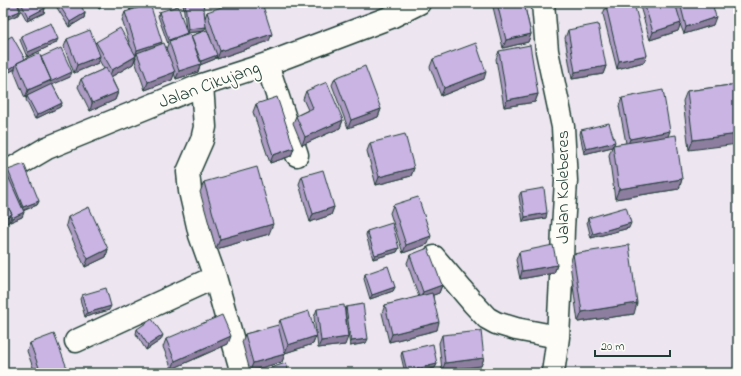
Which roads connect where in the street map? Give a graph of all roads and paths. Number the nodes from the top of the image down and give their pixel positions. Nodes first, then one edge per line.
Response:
1 (419, 3) edge
2 (543, 3) edge
3 (267, 64) junction
4 (202, 85) junction
5 (297, 155) dead end
6 (3, 174) edge
7 (434, 257) dead end
8 (214, 277) junction
9 (558, 337) junction
10 (76, 341) dead end
11 (242, 373) edge
12 (553, 373) edge

1 - 3 street, Jalan Cikujang
2 - 9 street, Jalan Koleberes
3 - 4 street, Jalan Cikujang
3 - 5 street
4 - 6 street, Jalan Cikujang
4 - 8 street
7 - 9 street
8 - 10 street
8 - 11 street
9 - 12 street, Jalan Koleberes

